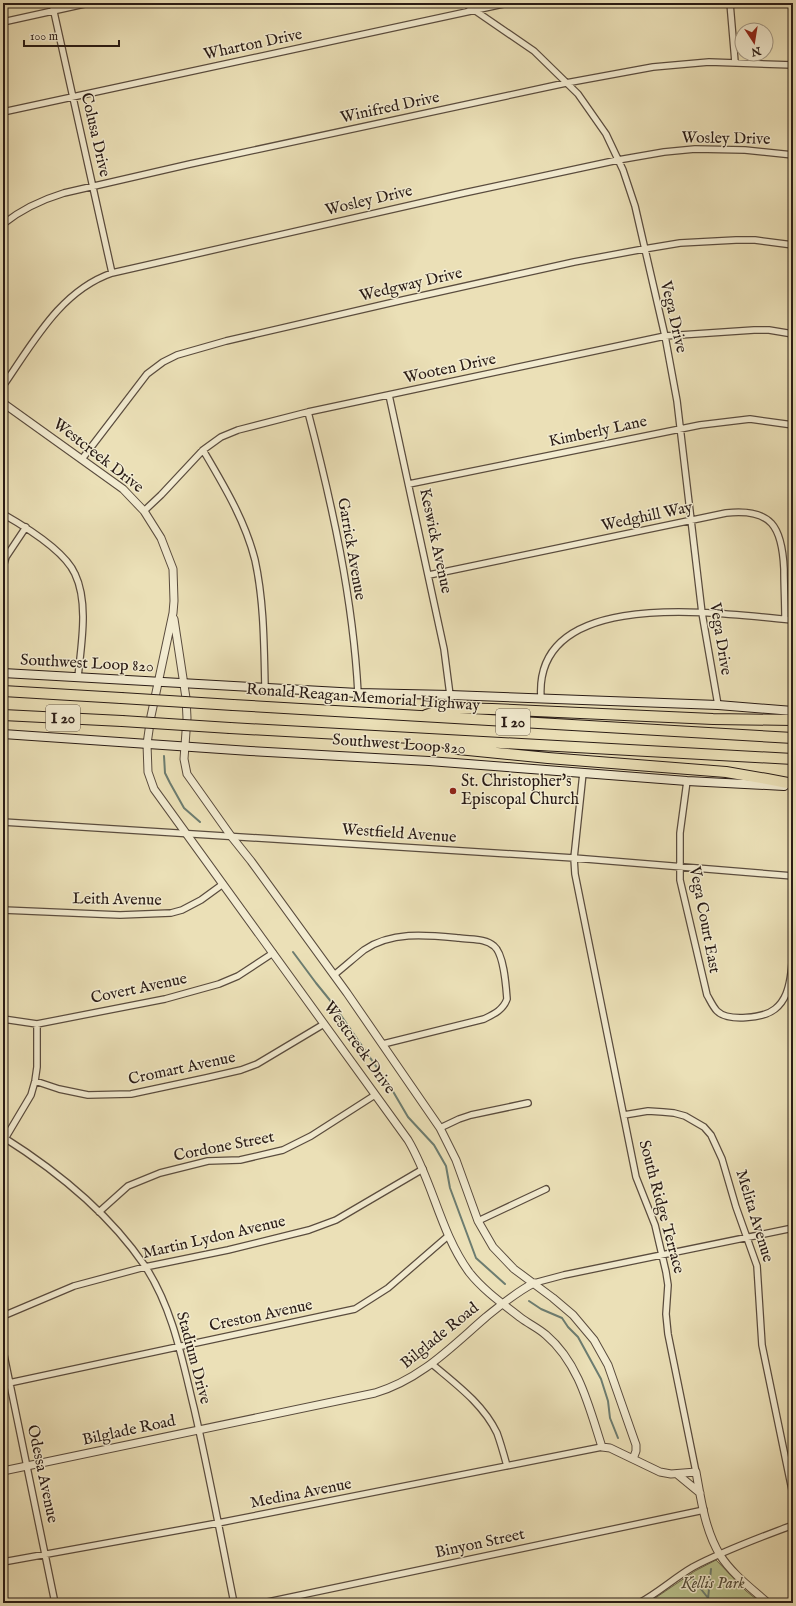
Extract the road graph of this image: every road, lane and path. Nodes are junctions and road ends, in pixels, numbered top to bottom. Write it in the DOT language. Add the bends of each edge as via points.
graph roads {
  1 [pos="52,3"];
  2 [pos="89,3"];
  3 [pos="464,3"];
  4 [pos="508,3"];
  5 [pos="730,3"];
  6 [pos="474,10"];
  7 [pos="54,11"];
  8 [pos="3,22"];
  9 [pos="734,42"];
  10 [pos="736,62"];
  11 [pos="793,65"];
  12 [pos="566,83"];
  13 [pos="73,97"];
  14 [pos="3,112"];
  15 [pos="793,155"];
  16 [pos="618,160"];
  17 [pos="93,186"];
  18 [pos="3,224"];
  19 [pos="793,245"];
  20 [pos="644,249"];
  21 [pos="112,273"];
  22 [pos="793,334"];
  23 [pos="665,336"];
  24 [pos="3,386"];
  25 [pos="389,395"];
  26 [pos="3,403"];
  27 [pos="308,412"];
  28 [pos="793,425"];
  29 [pos="681,428"];
  30 [pos="203,450"];
  31 [pos="82,459"];
  32 [pos="409,484"];
  33 [pos="144,511"];
  34 [pos="3,514"];
  35 [pos="692,521"];
  36 [pos="26,527"];
  37 [pos="3,567"];
  38 [pos="429,575"];
  39 [pos="173,613"];
  40 [pos="702,613"];
  41 [pos="785,619"];
  42 [pos="793,620"];
  43 [pos="3,673"];
  44 [pos="78,677"];
  45 [pos="158,682"];
  46 [pos="184,683"];
  47 [pos="265,687"];
  48 [pos="3,691"];
  49 [pos="358,693"];
  50 [pos="450,694"];
  51 [pos="541,698"];
  52 [pos="718,705"];
  53 [pos="793,711"];
  54 [pos="3,715"];
  55 [pos="418,717"];
  56 [pos="793,720"];
  57 [pos="3,734"];
  58 [pos="793,738"];
  59 [pos="438,739"];
  60 [pos="147,744"];
  61 [pos="184,746"];
  62 [pos="793,759"];
  63 [pos="584,773"];
  64 [pos="687,781"];
  65 [pos="793,786"];
  66 [pos="3,822"];
  67 [pos="186,833"];
  68 [pos="230,836"];
  69 [pos="574,858"];
  70 [pos="679,867"];
  71 [pos="793,876"];
  72 [pos="224,884"];
  73 [pos="3,910"];
  74 [pos="793,948"];
  75 [pos="273,953"];
  76 [pos="334,975"];
  77 [pos="3,1019"];
  78 [pos="37,1024"];
  79 [pos="324,1024"];
  80 [pos="383,1044"];
  81 [pos="35,1081"];
  82 [pos="375,1094"];
  83 [pos="528,1103"];
  84 [pos="624,1115"];
  85 [pos="440,1128"];
  86 [pos="4,1139"];
  87 [pos="423,1169"];
  88 [pos="546,1189"];
  89 [pos="99,1212"];
  90 [pos="478,1221"];
  91 [pos="793,1228"];
  92 [pos="448,1236"];
  93 [pos="746,1239"];
  94 [pos="663,1255"];
  95 [pos="145,1267"];
  96 [pos="534,1283"];
  97 [pos="503,1303"];
  98 [pos="3,1316"];
  99 [pos="180,1347"];
  100 [pos="3,1350"];
  101 [pos="432,1364"];
  102 [pos="10,1383"];
  103 [pos="199,1431"];
  104 [pos="602,1447"];
  105 [pos="633,1459"];
  106 [pos="507,1466"];
  107 [pos="27,1467"];
  108 [pos="3,1471"];
  109 [pos="696,1472"];
  110 [pos="677,1474"];
  111 [pos="700,1493"];
  112 [pos="793,1495"];
  113 [pos="704,1510"];
  114 [pos="218,1523"];
  115 [pos="793,1525"];
  116 [pos="45,1554"];
  117 [pos="720,1554"];
  118 [pos="3,1562"];
  119 [pos="55,1603"];
  120 [pos="234,1603"];
  121 [pos="262,1603"];
  122 [pos="639,1603"];
  123 [pos="768,1603"];
  1 -- 7 [label="street, Colusa Drive"];
  2 -- 7 [label="street"];
  3 -- 6 [label="street, Vega Drive"];
  4 -- 6 [label="street, Wharton Drive"];
  5 -- 9 [label="street"];
  6 -- 12 [label="street, Vega Drive" via="534,51"];
  6 -- 13 [label="street, Wharton Drive"];
  7 -- 8 [label="street"];
  7 -- 13 [label="street, Colusa Drive"];
  10 -- 11 [label="street, Winifred Drive"];
  10 -- 12 [label="street, Winifred Drive" via="681,63"];
  12 -- 16 [label="street, Vega Drive" via="578,94 598,122"];
  12 -- 17 [label="street, Winifred Drive"];
  13 -- 14 [label="street, Wharton Drive"];
  13 -- 17 [label="street, Colusa Drive"];
  15 -- 16 [label="street, Wosley Drive" via="751,150 695,149"];
  16 -- 20 [label="street, Vega Drive" via="635,206"];
  16 -- 21 [label="street, Wosley Drive"];
  17 -- 18 [label="street, Winifred Drive" via="49,198 26,208"];
  17 -- 21 [label="street, Colusa Drive"];
  19 -- 20 [label="street, Wedgway Drive" via="736,240"];
  20 -- 23 [label="street, Vega Drive"];
  20 -- 31 [label="street, Wedgway Drive" via="387,304 226,341 177,355 147,374"];
  21 -- 24 [label="street, Wosley Drive" via="85,285 65,301"];
  22 -- 23 [label="street, Wooten Drive" via="754,330"];
  23 -- 25 [label="street, Wooten Drive"];
  23 -- 29 [label="street, Vega Drive"];
  25 -- 27 [label="street, Wooten Drive"];
  25 -- 32 [label="street, Keswick Avenue"];
  26 -- 31 [label="street, Westcreek Drive"];
  27 -- 30 [label="street, Wooten Drive" via="238,430 221,437"];
  27 -- 49 [label="street, Garrick Avenue" via="336,531 356,662"];
  28 -- 29 [label="street, Kimberly Lane" via="750,419"];
  29 -- 32 [label="street, Kimberly Lane"];
  29 -- 35 [label="street, Vega Drive"];
  30 -- 33 [label="street, Wooten Drive"];
  30 -- 47 [label="street" via="239,516 254,560 260,589"];
  31 -- 33 [label="street, Westcreek Drive" via="123,489"];
  32 -- 38 [label="street, Keswick Avenue"];
  33 -- 39 [label="street, Westcreek Drive" via="161,538 173,569"];
  34 -- 36 [label="street"];
  35 -- 38 [label="street, Wedghill Way"];
  35 -- 40 [label="street, Vega Drive"];
  35 -- 41 [label="street, Wedghill Way" via="740,512 758,514 772,524 779,535 783,552"];
  36 -- 37 [label="street" via="6,557"];
  36 -- 44 [label="street" via="62,556 76,575 81,594 83,620"];
  38 -- 50 [label="street, Keswick Avenue"];
  39 -- 45 [label="street, Westcreek Drive"];
  39 -- 46 [label="street, Westcreek Drive"];
  40 -- 41 [label="street"];
  40 -- 51 [label="street" via="644,613 607,618 582,627 566,636 552,651 546,662 540,686"];
  40 -- 52 [label="street, Vega Drive"];
  41 -- 42 [label="street"];
  43 -- 44 [label="main road, Southwest Loop 820"];
  44 -- 45 [label="main road, Southwest Loop 820"];
  45 -- 46 [label="main road, Southwest Loop 820"];
  45 -- 60 [label="street, Westcreek Drive"];
  46 -- 47 [label="main road, Southwest Loop 820"];
  46 -- 61 [label="street, Westcreek Drive" via="187,718"];
  47 -- 49 [label="main road, Southwest Loop 820"];
  48 -- 55 [label="highway, Ronald Reagan Memorial Highway / I 20, bridge"];
  49 -- 50 [label="main road, Southwest Loop 820"];
  50 -- 51 [label="main road, Southwest Loop 820"];
  51 -- 52 [label="main road, Southwest Loop 820"];
  52 -- 53 [label="main road, Southwest Loop 820"];
  54 -- 59 [label="highway, I 20, bridge"];
  55 -- 56 [label="highway" via="448,708"];
  55 -- 58 [label="highway, Ronald Reagan Memorial Highway / I 20"];
  57 -- 60 [label="main road, Southwest Loop 820"];
  59 -- 62 [label="highway, I 20"];
  59 -- 65 [label="highway" via="458,749 726,772"];
  60 -- 61 [label="main road, Southwest Loop 820"];
  60 -- 67 [label="street, Westcreek Drive" via="148,772 154,789"];
  61 -- 63 [label="main road, Southwest Loop 820"];
  61 -- 68 [label="street, Westcreek Drive" via="187,774"];
  63 -- 64 [label="main road, Southwest Loop 820"];
  63 -- 69 [label="street, South Ridge Terrace"];
  64 -- 65 [label="main road, Southwest Loop 820"];
  64 -- 70 [label="street, Vega Court East" via="680,833"];
  66 -- 67 [label="street, Westfield Avenue"];
  67 -- 68 [label="street, Westfield Avenue"];
  67 -- 72 [label="street, Westcreek Drive"];
  68 -- 69 [label="street, Westfield Avenue"];
  68 -- 76 [label="street, Westcreek Drive"];
  69 -- 70 [label="street, Westfield Avenue"];
  69 -- 84 [label="street, South Ridge Terrace" via="575,874"];
  70 -- 71 [label="street, Westfield Avenue"];
  70 -- 74 [label="street, Vega Court East" via="707,995 718,1012 743,1017 758,1016 775,1009 786,994"];
  72 -- 73 [label="street, Leith Avenue" via="182,910 171,913 120,915"];
  72 -- 75 [label="street, Westcreek Drive"];
  75 -- 78 [label="street, Covert Avenue" via="238,976 196,991"];
  75 -- 79 [label="street, Westcreek Drive"];
  76 -- 80 [label="street, Westcreek Drive"];
  76 -- 80 [label="street" via="365,950 381,941 403,935 486,941 495,947 500,957 508,999 497,1013 484,1019"];
  77 -- 78 [label="street, Covert Avenue"];
  78 -- 81 [label="street"];
  79 -- 81 [label="street, Cromart Avenue" via="257,1064 241,1070 131,1094 88,1095"];
  79 -- 82 [label="street, Westcreek Drive"];
  80 -- 85 [label="street, Westcreek Drive"];
  81 -- 86 [label="street" via="31,1095"];
  82 -- 87 [label="street, Westcreek Drive" via="408,1140"];
  82 -- 89 [label="street, Cordone Street" via="311,1136 283,1150 240,1160 193,1164 160,1173 128,1186"];
  83 -- 85 [label="street" via="471,1115"];
  84 -- 93 [label="street, Melita Avenue" via="648,1112 674,1113 704,1127 711,1135 722,1159"];
  84 -- 94 [label="street, South Ridge Terrace" via="636,1177 655,1224"];
  85 -- 90 [label="street, Westcreek Drive" via="456,1160"];
  86 -- 89 [label="street, Stadium Drive" via="70,1185"];
  87 -- 92 [label="street, Westcreek Drive"];
  87 -- 95 [label="street, Martin Lydon Avenue" via="336,1220 309,1230"];
  88 -- 90 [label="street"];
  89 -- 95 [label="street, Stadium Drive" via="129,1244"];
  90 -- 96 [label="street, Westcreek Drive" via="498,1254"];
  91 -- 93 [label="street, Bilglade Road"];
  92 -- 97 [label="street, Westcreek Drive" via="470,1272 485,1289"];
  92 -- 99 [label="street, Creston Avenue" via="388,1288 355,1309"];
  93 -- 94 [label="street, Bilglade Road"];
  93 -- 112 [label="street, Melita Avenue" via="757,1266 762,1345"];
  94 -- 96 [label="street, Bilglade Road"];
  94 -- 109 [label="street, South Ridge Terrace" via="668,1285 668,1334"];
  95 -- 98 [label="street, Martin Lydon Avenue" via="74,1286"];
  95 -- 99 [label="street, Stadium Drive" via="169,1315"];
  96 -- 97 [label="street, Bilglade Road"];
  96 -- 105 [label="street, Westcreek Drive" via="573,1315 600,1349 636,1445"];
  97 -- 101 [label="street, Bilglade Road"];
  97 -- 104 [label="street, Westcreek Drive" via="547,1335 567,1358 578,1376"];
  99 -- 102 [label="street, Creston Avenue"];
  99 -- 103 [label="street, Stadium Drive"];
  100 -- 102 [label="street, Odessa Avenue"];
  101 -- 103 [label="street, Bilglade Road" via="406,1381 375,1393"];
  101 -- 106 [label="street" via="472,1398 486,1414 497,1434"];
  102 -- 107 [label="street, Odessa Avenue"];
  103 -- 107 [label="street, Bilglade Road"];
  103 -- 114 [label="street, Stadium Drive"];
  104 -- 105 [label="street"];
  104 -- 106 [label="street, Medina Avenue"];
  105 -- 110 [label="street" via="660,1472"];
  106 -- 114 [label="street, Medina Avenue"];
  107 -- 108 [label="street, Bilglade Road"];
  107 -- 116 [label="street, Odessa Avenue"];
  109 -- 110 [label="street"];
  109 -- 111 [label="street, South Ridge Terrace"];
  110 -- 111 [label="street"];
  111 -- 113 [label="street, South Ridge Terrace"];
  113 -- 117 [label="street, South Ridge Terrace" via="709,1530"];
  113 -- 121 [label="street, Binyon Street"];
  114 -- 116 [label="street, Medina Avenue"];
  114 -- 120 [label="street, Stadium Drive"];
  115 -- 117 [label="street"];
  116 -- 118 [label="street, Medina Avenue"];
  116 -- 119 [label="street, Odessa Avenue"];
  117 -- 122 [label="street" via="685,1572"];
  117 -- 123 [label="street, South Ridge Terrace" via="736,1574"];
}
